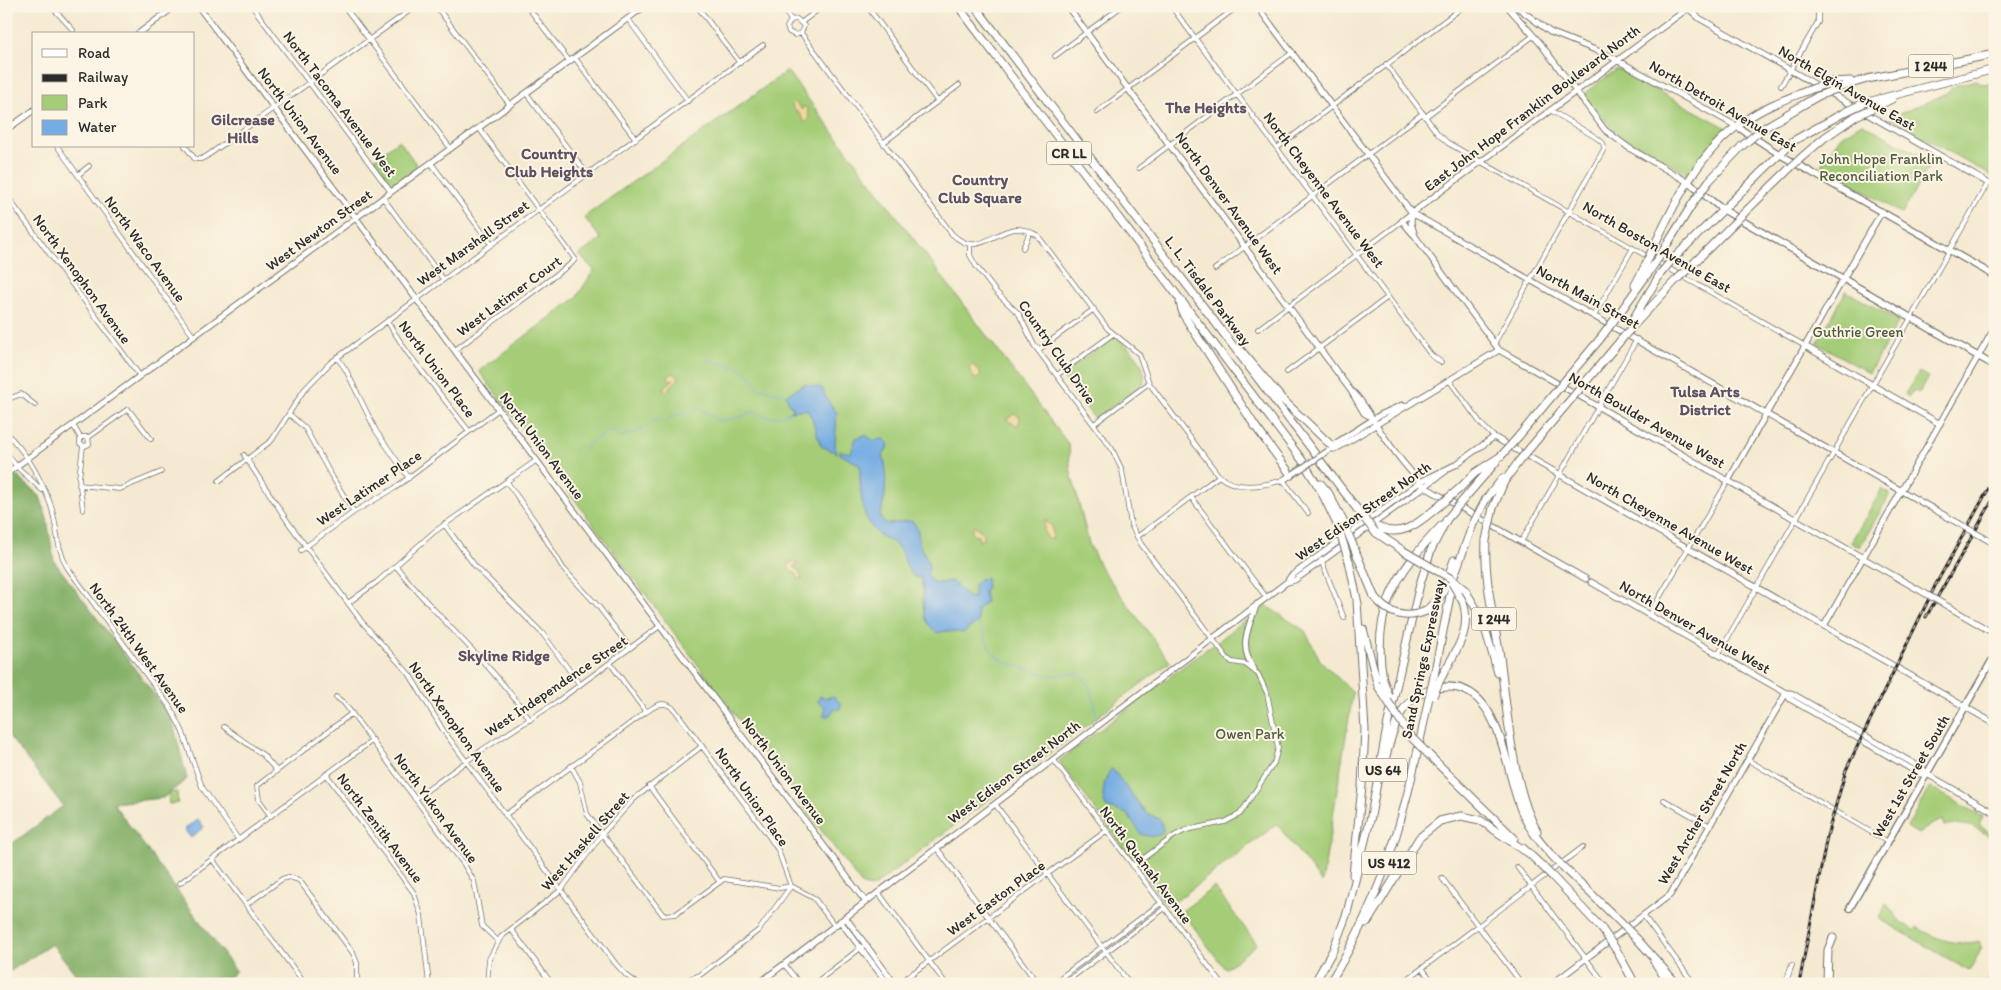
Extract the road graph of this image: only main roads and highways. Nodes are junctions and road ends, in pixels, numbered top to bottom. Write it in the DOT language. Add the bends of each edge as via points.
graph roads {
  1 [pos="958,6"];
  2 [pos="975,6"];
  3 [pos="1995,54"];
  4 [pos="1995,69"];
  5 [pos="1867,79"];
  6 [pos="1944,82"];
  7 [pos="1736,126"];
  8 [pos="1779,154"];
  9 [pos="1688,182"];
  10 [pos="1722,209"];
  11 [pos="1646,270"];
  12 [pos="1995,276"];
  13 [pos="1180,299"];
  14 [pos="1207,312"];
  15 [pos="1632,325"];
  16 [pos="1995,366"];
  17 [pos="1331,450"];
  18 [pos="1501,456"];
  19 [pos="1519,461"];
  20 [pos="1292,475"];
  21 [pos="1357,509"];
  22 [pos="1447,519"];
  23 [pos="1340,522"];
  24 [pos="1473,524"];
  25 [pos="1438,572"];
  26 [pos="1357,601"];
  27 [pos="1995,655"];
  28 [pos="1436,681"];
  29 [pos="1381,683"];
  30 [pos="1505,698"];
  31 [pos="1370,816"];
  32 [pos="1548,850"];
  33 [pos="1526,851"];
  34 [pos="1349,904"];
  35 [pos="1850,908"];
  36 [pos="1833,938"];
  37 [pos="1644,946"];
  38 [pos="1345,957"];
  39 [pos="1314,984"];
  40 [pos="1329,984"];
  41 [pos="1636,984"];
  42 [pos="1669,984"];
  43 [pos="1677,984"];
  44 [pos="1827,984"];
  1 -- 13 [label="highway, L. L. Tisdale Parkway / CR LL"];
  2 -- 14 [label="highway, L. L. Tisdale Parkway / CR LL"];
  3 -- 5 [label="highway, I 244"];
  4 -- 6 [label="highway, I 244"];
  5 -- 7 [label="highway, bridge" via="1831,82 1772,105"];
  5 -- 11 [label="highway, I 244, bridge" via="1818,96 1762,129 1742,146 1709,182 1663,251"];
  6 -- 8 [label="highway, bridge" via="1864,103 1801,135"];
  6 -- 15 [label="highway, I 244, bridge" via="1896,97 1856,116 1824,138"];
  7 -- 8 [label="main road, North Detroit Avenue East"];
  7 -- 9 [label="highway"];
  8 -- 10 [label="highway"];
  8 -- 12 [label="main road, North Detroit Avenue East"];
  9 -- 10 [label="main road"];
  9 -- 11 [label="highway, bridge" via="1654,246"];
  10 -- 15 [label="highway, bridge" via="1661,273"];
  10 -- 16 [label="main road"];
  11 -- 18 [label="highway, I 244, bridge" via="1600,339"];
  13 -- 20 [label="highway" via="1183,314 1255,426"];
  13 -- 23 [label="highway, L. L. Tisdale Parkway / CR LL" via="1329,494"];
  14 -- 17 [label="highway"];
  14 -- 21 [label="highway, L. L. Tisdale Parkway / CR LL"];
  15 -- 19 [label="highway, I 244, bridge"];
  18 -- 21 [label="highway, bridge" via="1475,473 1409,529 1391,531 1372,523"];
  18 -- 22 [label="highway, I 244, bridge"];
  19 -- 24 [label="highway, Sand Springs Expressway / US 412, bridge" via="1486,499"];
  19 -- 30 [label="highway, I 244, bridge" via="1504,482 1493,508 1486,540 1487,579"];
  21 -- 25 [label="highway, L. L. Tisdale Parkway / CR LL, bridge" via="1382,537"];
  22 -- 29 [label="highway, I 244" via="1406,565 1388,596 1380,634"];
  22 -- 31 [label="highway, Sand Springs Expressway" via="1422,577"];
  23 -- 24 [label="highway, bridge" via="1374,596 1387,610 1411,615 1426,611 1442,594 1460,545"];
  23 -- 26 [label="highway, bridge"];
  24 -- 28 [label="highway, Sand Springs Expressway / US 412" via="1454,576"];
  25 -- 28 [label="highway, bridge" via="1456,588 1467,619 1464,637"];
  25 -- 30 [label="highway, CR LL, bridge" via="1465,590 1482,618"];
  26 -- 29 [label="highway" via="1368,655"];
  26 -- 34 [label="highway" via="1365,730"];
  27 -- 35 [label="main road, West 1st Street South"];
  28 -- 38 [label="highway, Sand Springs Expressway / US 412, bridge" via="1392,855"];
  29 -- 33 [label="highway, bridge" via="1403,726"];
  30 -- 32 [label="highway, I 244" via="1522,795"];
  31 -- 32 [label="highway, US 64" via="1395,724 1410,702 1422,693 1434,688 1455,688 1475,697 1492,715 1522,813"];
  31 -- 34 [label="highway, Sand Springs Expressway / US 64"];
  32 -- 37 [label="highway, I 244, bridge"];
  33 -- 38 [label="highway" via="1475,818 1450,818 1427,830"];
  33 -- 41 [label="highway, bridge" via="1602,929"];
  34 -- 39 [label="highway, Sand Springs Expressway / US 64" via="1333,950"];
  36 -- 44 [label="highway" via="1828,950"];
  37 -- 42 [label="highway"];
  37 -- 43 [label="highway, I 244"];
  38 -- 40 [label="highway, Sand Springs Expressway"];
}
